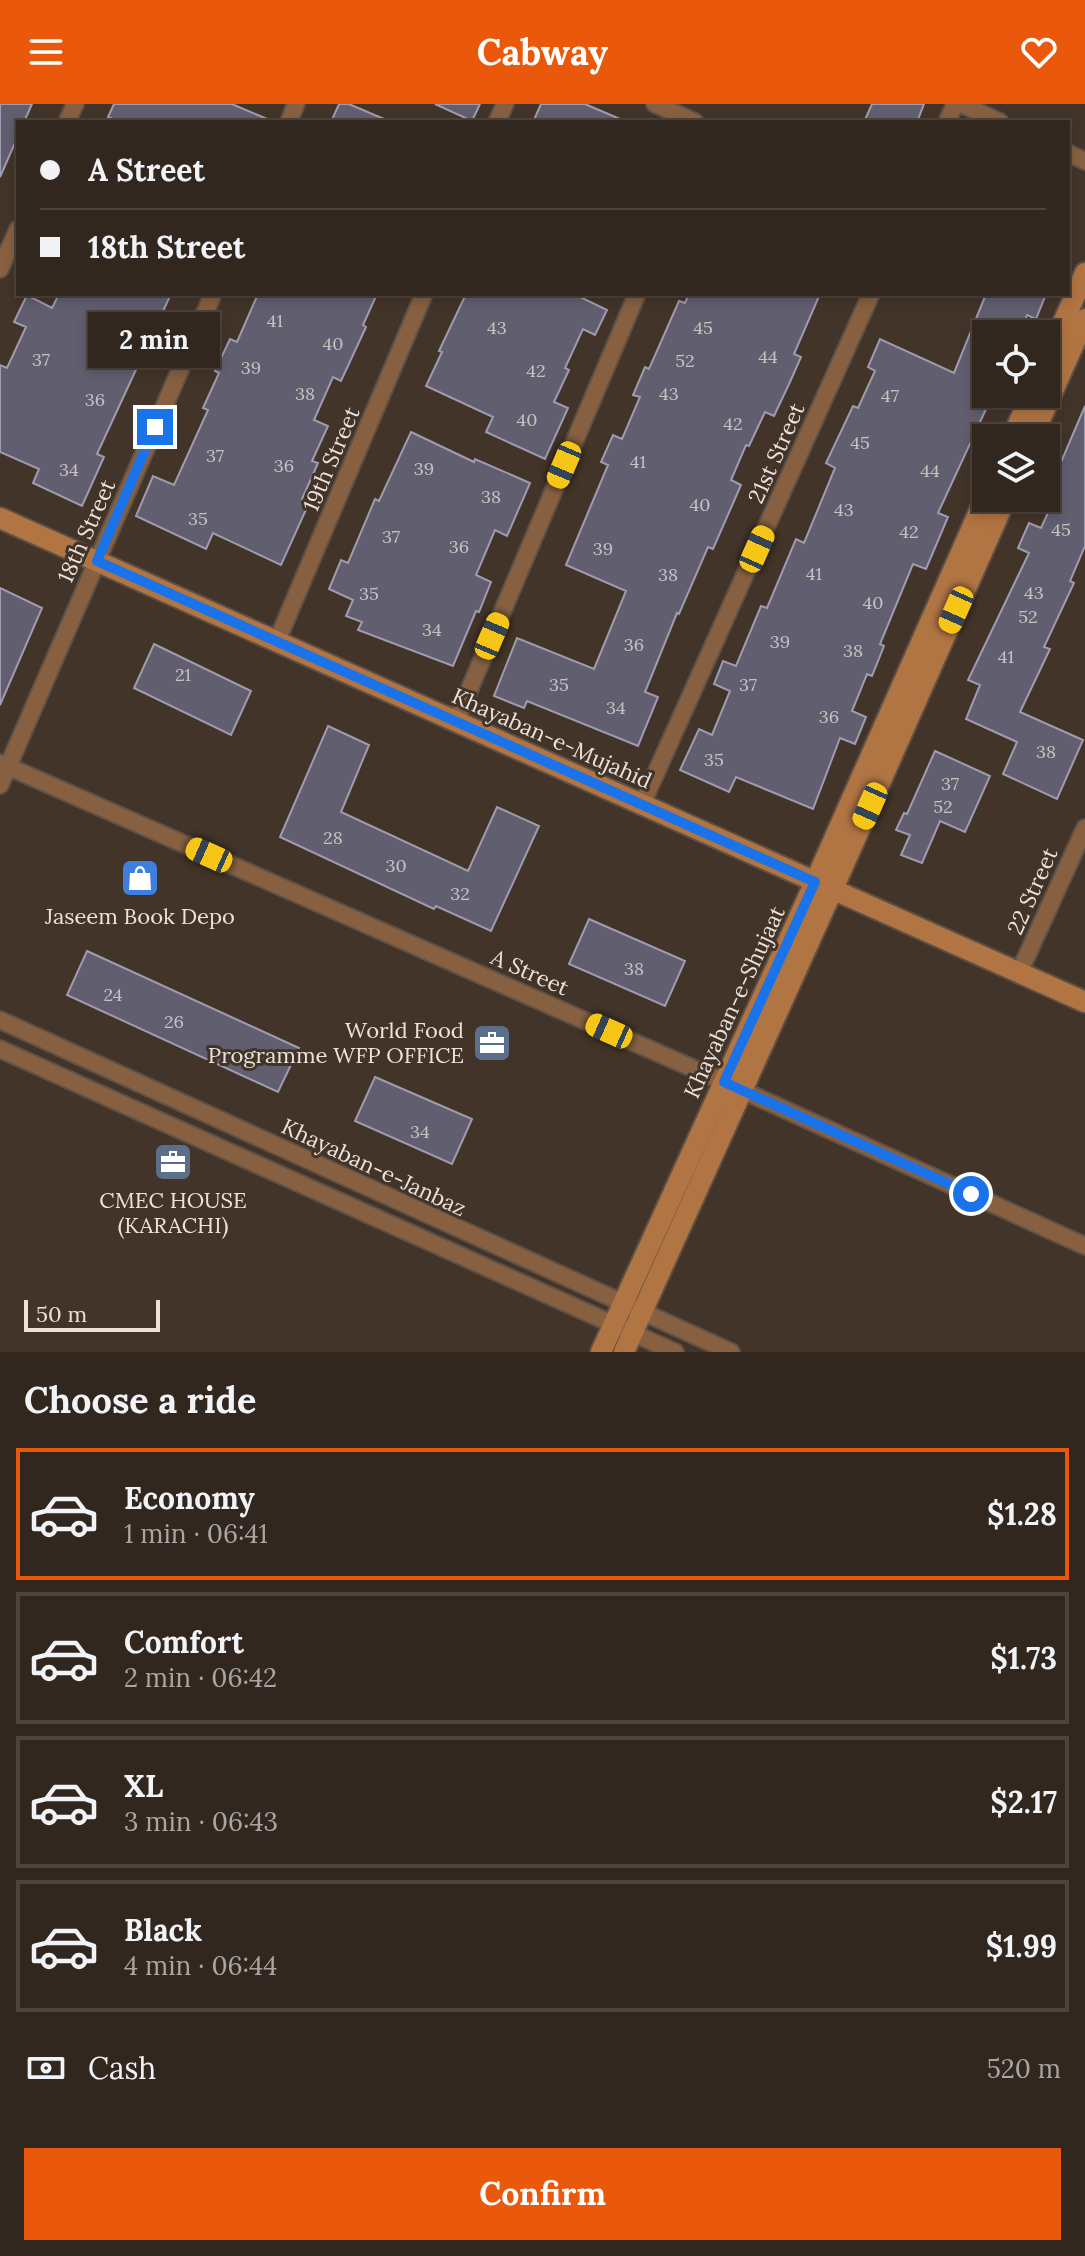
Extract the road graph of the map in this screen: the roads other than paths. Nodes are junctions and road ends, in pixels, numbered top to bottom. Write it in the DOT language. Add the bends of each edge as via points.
graph roads {
  1 [pos="655,104"];
  2 [pos="958,104"];
  3 [pos="691,120"];
  4 [pos="995,120"];
  5 [pos="16,233"];
  6 [pos="0,269"];
  7 [pos="1085,273"];
  8 [pos="212,296"];
  9 [pos="423,296"];
  10 [pos="636,296"];
  11 [pos="870,296"];
  12 [pos="1085,319"];
  13 [pos="1060,329"];
  14 [pos="1038,424"];
  15 [pos="979,512"];
  16 [pos="999,512"];
  17 [pos="0,518"];
  18 [pos="97,561"];
  19 [pos="277,641"];
  20 [pos="456,721"];
  21 [pos="4,764"];
  22 [pos="0,785"];
  23 [pos="642,804"];
  24 [pos="1085,828"];
  25 [pos="824,886"];
  26 [pos="1019,973"];
  27 [pos="1085,1002"];
  28 [pos="0,1020"];
  29 [pos="0,1049"];
  30 [pos="733,1086"];
  31 [pos="1085,1246"];
  32 [pos="632,1309"];
  33 [pos="623,1328"];
  34 [pos="601,1352"];
  35 [pos="624,1352"];
  36 [pos="675,1352"];
  37 [pos="731,1352"];
  1 -- 3 [label="street"];
  2 -- 4 [label="street"];
  5 -- 6 [label="street"];
  7 -- 13 [label="main road"];
  8 -- 18 [label="street, 18th Street"];
  9 -- 19 [label="street, 19th Street"];
  10 -- 20 [label="street"];
  11 -- 23 [label="street, 21st Street"];
  12 -- 14 [label="main road"];
  15 -- 25 [label="main road, Khayaban-e-Shujaat"];
  16 -- 25 [label="main road, Khayaban-e-Shujaat"];
  17 -- 18 [label="main road, Khayaban-e-Mujahid"];
  18 -- 19 [label="main road, Khayaban-e-Mujahid"];
  18 -- 21 [label="street, 18th Street"];
  19 -- 20 [label="main road, Khayaban-e-Mujahid"];
  20 -- 23 [label="main road, Khayaban-e-Mujahid"];
  21 -- 22 [label="street, 18th Street"];
  21 -- 30 [label="street, A Street"];
  23 -- 25 [label="main road, Khayaban-e-Mujahid"];
  24 -- 26 [label="street, 22 Street"];
  25 -- 26 [label="main road, Khayaban-e-Mujahid"];
  25 -- 30 [label="main road, Khayaban-e-Shujaat"];
  26 -- 27 [label="main road, Khayaban-e-Mujahid"];
  28 -- 32 [label="street, Khayaban-e-Janbaz"];
  29 -- 33 [label="street, Khayaban-e-Janbaz"];
  30 -- 31 [label="street, A Street"];
  30 -- 32 [label="main road, Khayaban-e-Shujaat"];
  32 -- 33 [label="main road, Khayaban-e-Shujaat"];
  32 -- 37 [label="street, Khayaban-e-Janbaz"];
  33 -- 34 [label="main road, Khayaban-e-Shujaat"];
  33 -- 35 [label="main road, Khayaban-e-Shujaat"];
  33 -- 36 [label="street, Khayaban-e-Janbaz"];
}
